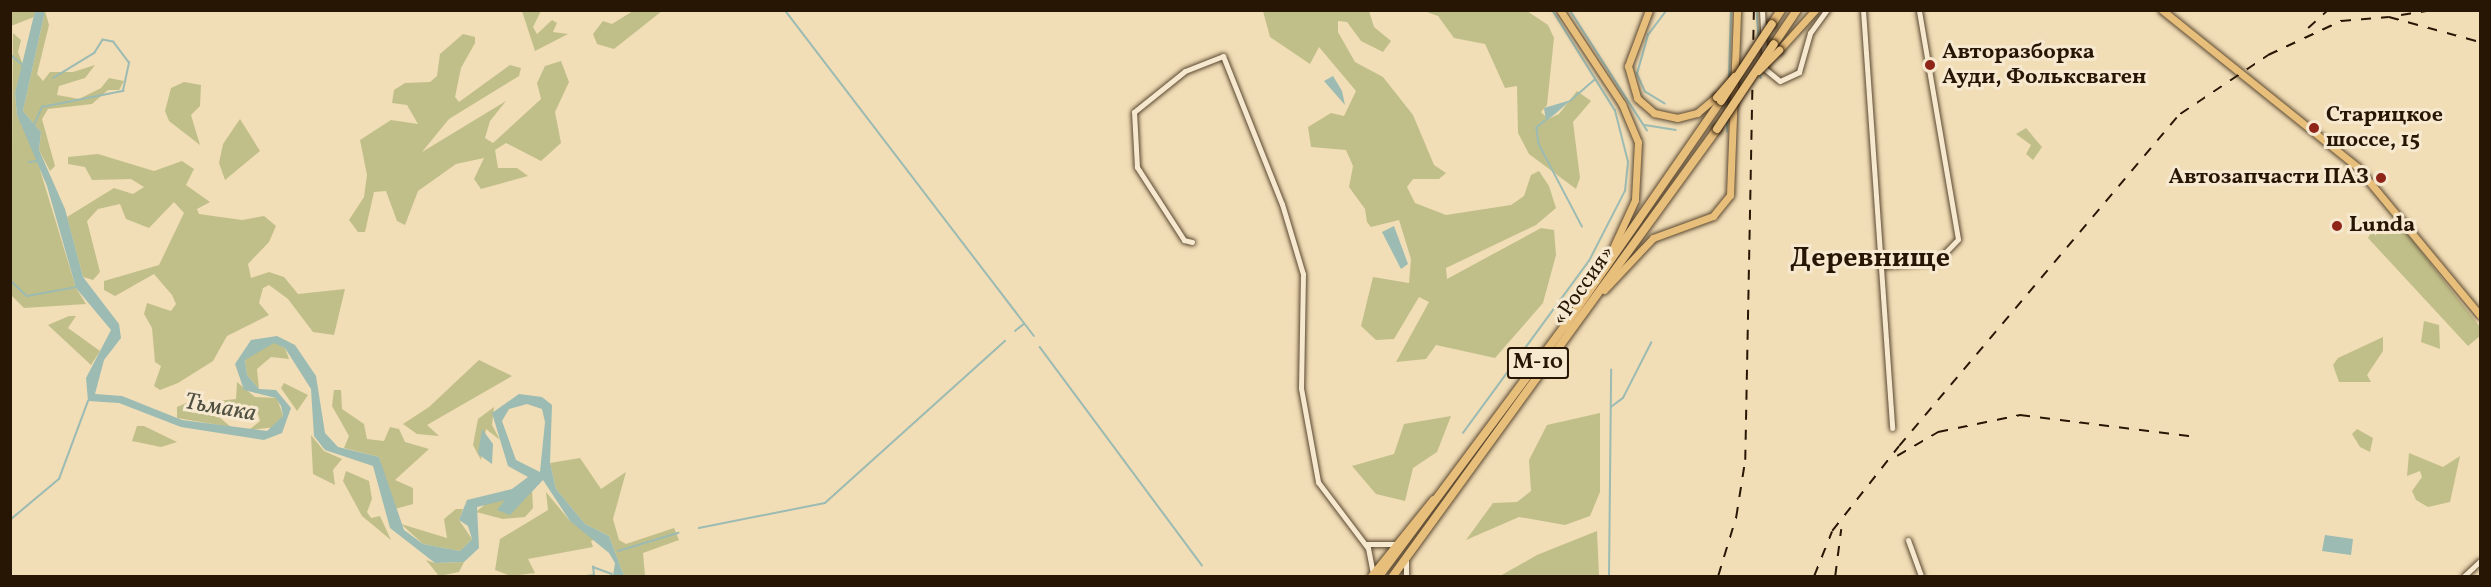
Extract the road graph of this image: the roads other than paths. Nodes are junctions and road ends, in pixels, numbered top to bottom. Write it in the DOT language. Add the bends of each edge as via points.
graph roads {
  1 [pos="1560,10"];
  2 [pos="1649,10"];
  3 [pos="1737,10"];
  4 [pos="1762,10"];
  5 [pos="1781,10"];
  6 [pos="1797,10"];
  7 [pos="1815,10"];
  8 [pos="1827,10"];
  9 [pos="1863,10"];
  10 [pos="1919,10"];
  11 [pos="2162,10"];
  12 [pos="1777,47"];
  13 [pos="1718,99"];
  14 [pos="1192,242"];
  15 [pos="1880,266"];
  16 [pos="1594,285"];
  17 [pos="1603,292"];
  18 [pos="2481,315"];
  19 [pos="1892,428"];
  20 [pos="1447,484"];
  21 [pos="1908,540"];
  22 [pos="1363,541"];
  23 [pos="1395,544"];
  24 [pos="1407,557"];
  25 [pos="2481,561"];
  26 [pos="1374,576"];
  27 [pos="1394,576"];
  28 [pos="1406,576"];
  29 [pos="1921,576"];
  30 [pos="2464,576"];
  1 -- 16 [label="main road" via="1627,111 1639,150 1633,208"];
  2 -- 13 [label="main road" via="1628,66 1637,98 1654,113 1677,118 1697,113"];
  3 -- 17 [label="main road" via="1728,200 1713,216 1653,238"];
  4 -- 8 [label="street" via="1765,69 1780,81 1799,72 1810,33"];
  5 -- 13 [label="highway, «Россия» / М-10, bridge"];
  6 -- 12 [label="highway, «Россия» / М-10"];
  7 -- 12 [label="main road"];
  9 -- 15 [label="street"];
  10 -- 15 [label="street" via="1958,239 1937,261"];
  11 -- 18 [label="main road" via="2357,167"];
  12 -- 17 [label="highway, «Россия» / М-10, bridge" via="1750,79"];
  13 -- 16 [label="highway, «Россия» / М-10"];
  14 -- 22 [label="street" via="1184,240 1137,167 1134,112 1185,71 1223,56 1282,204 1303,274 1301,388 1318,482"];
  15 -- 19 [label="street"];
  16 -- 20 [label="highway, «Россия» / М-10"];
  17 -- 24 [label="highway, «Россия» / М-10"];
  20 -- 23 [label="main road"];
  20 -- 26 [label="highway, «Россия» / М-10"];
  21 -- 29 [label="street"];
  22 -- 23 [label="street" via="1375,547"];
  22 -- 26 [label="street"];
  23 -- 26 [label="main road"];
  24 -- 27 [label="highway, «Россия» / М-10"];
  24 -- 28 [label="street"];
  25 -- 30 [label="street"];
}
